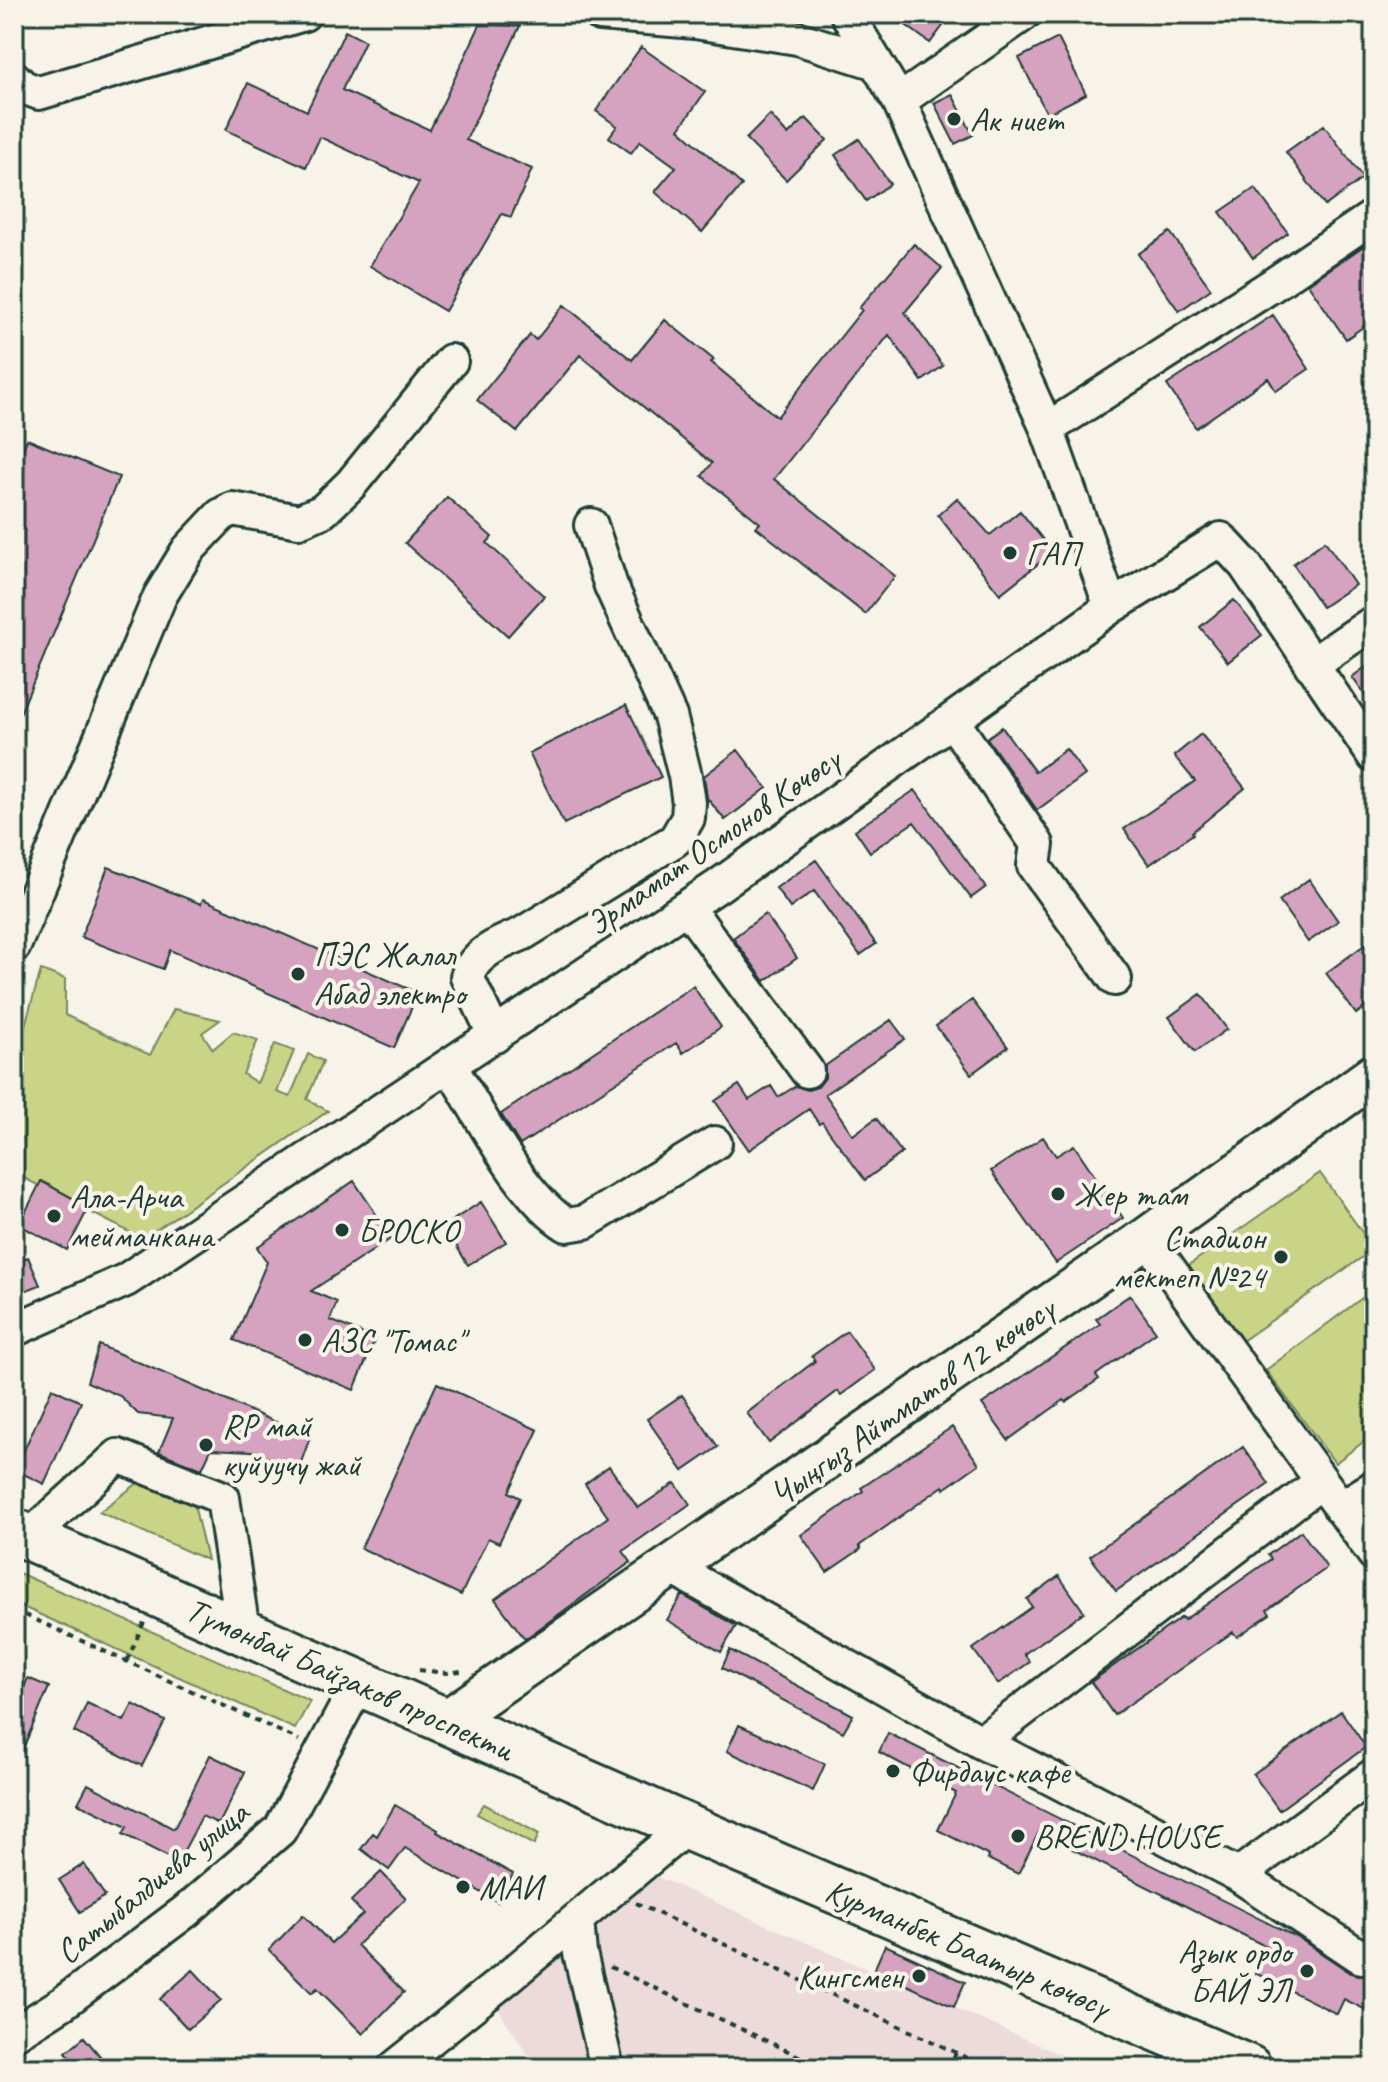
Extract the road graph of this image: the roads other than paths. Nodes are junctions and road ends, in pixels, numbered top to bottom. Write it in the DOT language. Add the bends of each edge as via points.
graph roads {
  1 [pos="304,14"];
  2 [pos="600,14"];
  3 [pos="847,14"];
  4 [pos="1024,14"];
  5 [pos="876,63"];
  6 [pos="14,78"];
  7 [pos="899,101"];
  8 [pos="1374,216"];
  9 [pos="451,361"];
  10 [pos="1047,429"];
  11 [pos="591,525"];
  12 [pos="1111,607"];
  13 [pos="1374,622"];
  14 [pos="1311,665"];
  15 [pos="952,720"];
  16 [pos="1374,756"];
  17 [pos="687,907"];
  18 [pos="14,946"];
  19 [pos="1115,979"];
  20 [pos="495,1036"];
  21 [pos="450,1066"];
  22 [pos="807,1071"];
  23 [pos="1374,1075"];
  24 [pos="715,1143"];
  25 [pos="1147,1238"];
  26 [pos="14,1330"];
  27 [pos="1374,1487"];
  28 [pos="1330,1495"];
  29 [pos="22,1534"];
  30 [pos="1374,1554"];
  31 [pos="671,1567"];
  32 [pos="243,1631"];
  33 [pos="359,1683"];
  34 [pos="446,1721"];
  35 [pos="981,1742"];
  36 [pos="1374,1775"];
  37 [pos="687,1827"];
  38 [pos="1238,1875"];
  39 [pos="577,1920"];
  40 [pos="1361,1957"];
  41 [pos="14,2034"];
  42 [pos="394,2068"];
  43 [pos="607,2068"];
  44 [pos="1249,2068"];
  1 -- 6 [label="street" via="39,93"];
  2 -- 5 [label="street" via="797,38"];
  3 -- 5 [label="street"];
  4 -- 7 [label="street"];
  5 -- 7 [label="street"];
  7 -- 10 [label="street"];
  8 -- 10 [label="street"];
  9 -- 18 [label="street" via="323,511 299,521 232,509 188,550 160,596"];
  10 -- 12 [label="street"];
  11 -- 20 [label="street" via="611,586 670,716 685,776 688,818 675,840 471,965 467,977"];
  12 -- 14 [label="street, Эрмамат Осмонов Көчөсү" via="1221,539 1245,565"];
  12 -- 15 [label="street, Эрмамат Осмонов Көчөсү"];
  13 -- 14 [label="street"];
  14 -- 16 [label="street, Эрмамат Осмонов Көчөсү"];
  15 -- 17 [label="street, Эрмамат Осмонов Көчөсү"];
  15 -- 19 [label="street" via="1037,844 1034,866"];
  17 -- 20 [label="street, Эрмамат Осмонов Көчөсү"];
  17 -- 22 [label="street"];
  20 -- 21 [label="street, Эрмамат Осмонов Көчөсү"];
  21 -- 24 [label="street" via="521,1179 553,1217 567,1225 585,1222"];
  21 -- 26 [label="street, Эрмамат Осмонов Көчөсү" via="126,1280"];
  23 -- 25 [label="main road, Чыңгыз Айтматов 12 көчөсү"];
  25 -- 28 [label="street"];
  25 -- 31 [label="main road, Чыңгыз Айтматов 12 көчөсү"];
  27 -- 28 [label="street"];
  28 -- 30 [label="street"];
  28 -- 35 [label="street"];
  29 -- 32 [label="highway, Түмөнбай Байзаков проспекти"];
  29 -- 32 [label="street" via="118,1456 223,1498"];
  31 -- 34 [label="main road, Чыңгыз Айтматов 12 көчөсү"];
  31 -- 35 [label="street"];
  32 -- 33 [label="highway, Түмөнбай Байзаков проспекти"];
  33 -- 34 [label="highway, Түмөнбай Байзаков проспекти"];
  33 -- 41 [label="street, Сатыбалдиева улица" via="280,1830 186,1911"];
  34 -- 37 [label="highway, Түмөнбай Байзаков проспекти"];
  35 -- 38 [label="street"];
  36 -- 38 [label="street"];
  37 -- 39 [label="street"];
  37 -- 44 [label="highway, Курманбек Баатыр көчөсү"];
  38 -- 40 [label="street"];
  39 -- 42 [label="street"];
  39 -- 43 [label="street"];
}
